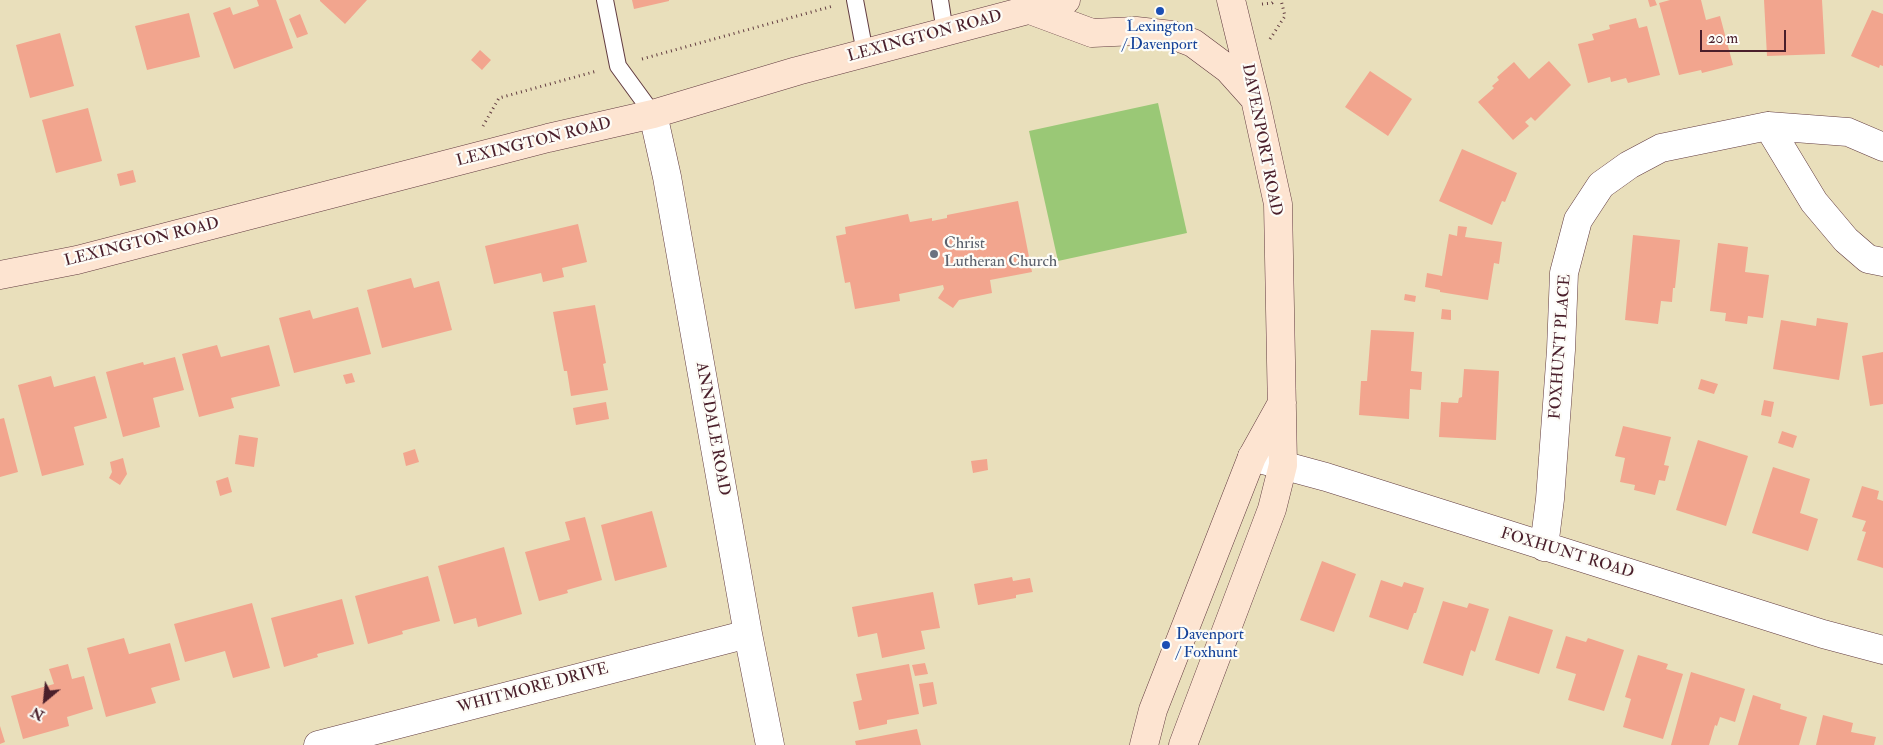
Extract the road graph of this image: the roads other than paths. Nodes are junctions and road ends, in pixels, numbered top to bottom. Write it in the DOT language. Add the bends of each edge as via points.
graph roads {
  1 [pos="605,0"];
  2 [pos="940,0"];
  3 [pos="1066,0"];
  4 [pos="1231,0"];
  5 [pos="855,1"];
  6 [pos="1030,10"];
  7 [pos="945,32"];
  8 [pos="865,53"];
  9 [pos="1256,99"];
  10 [pos="653,114"];
  11 [pos="1768,126"];
  12 [pos="1883,147"];
  13 [pos="1883,262"];
  14 [pos="0,275"];
  15 [pos="1283,402"];
  16 [pos="1252,457"];
  17 [pos="1283,466"];
  18 [pos="1544,547"];
  19 [pos="748,634"];
  20 [pos="1883,650"];
  21 [pos="318,745"];
  22 [pos="770,745"];
  23 [pos="1144,745"];
  24 [pos="1183,745"];
  1 -- 10 [label="lane" via="618,66"];
  2 -- 7 [label="lane"];
  3 -- 6 [label="main road, LEXINGTON ROAD"];
  4 -- 9 [label="main road, DAVENPORT ROAD"];
  5 -- 8 [label="lane"];
  6 -- 7 [label="main road, LEXINGTON ROAD"];
  6 -- 9 [label="main road" via="1092,33 1136,31 1194,43 1228,69"];
  7 -- 8 [label="main road, LEXINGTON ROAD"];
  8 -- 10 [label="main road, LEXINGTON ROAD"];
  9 -- 15 [label="main road, DAVENPORT ROAD" via="1278,204"];
  10 -- 14 [label="main road, LEXINGTON ROAD" via="77,260"];
  10 -- 19 [label="street, ANNDALE ROAD"];
  11 -- 12 [label="street, FOXHUNT PLACE" via="1848,132"];
  11 -- 13 [label="street" via="1814,202 1846,240 1868,259"];
  11 -- 18 [label="street, FOXHUNT PLACE" via="1661,148 1628,165 1601,185 1578,220 1564,273 1561,360"];
  15 -- 16 [label="main road"];
  15 -- 17 [label="main road, DAVENPORT ROAD"];
  16 -- 17 [label="street, FOXHUNT ROAD"];
  16 -- 23 [label="main road" via="1154,710"];
  17 -- 18 [label="street, FOXHUNT ROAD"];
  17 -- 24 [label="main road, DAVENPORT ROAD" via="1272,509"];
  18 -- 20 [label="street, FOXHUNT ROAD"];
  19 -- 21 [label="street, WHITMORE DRIVE"];
  19 -- 22 [label="street, ANNDALE ROAD"];
}
